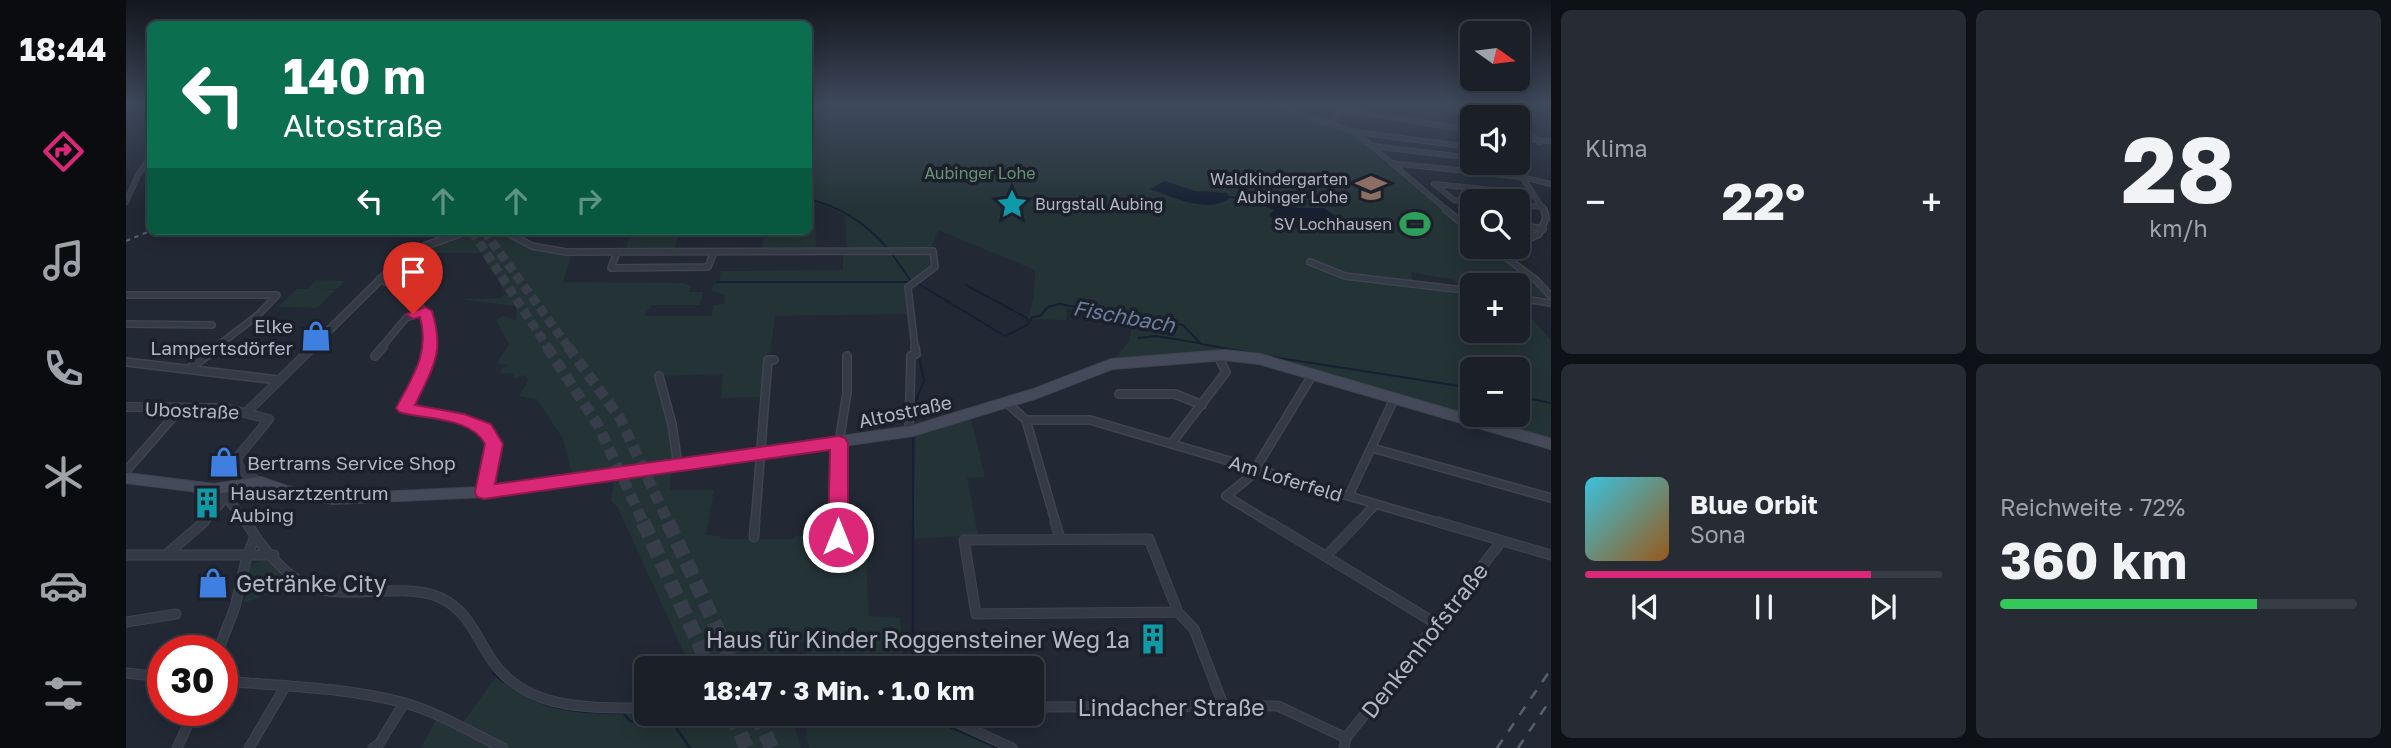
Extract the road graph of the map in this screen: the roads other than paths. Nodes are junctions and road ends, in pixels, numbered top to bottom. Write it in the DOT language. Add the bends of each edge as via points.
graph roads {
  1 [pos="1362,139"];
  2 [pos="1408,139"];
  3 [pos="1536,139"];
  4 [pos="1530,141"];
  5 [pos="1551,141"];
  6 [pos="1539,142"];
  7 [pos="1370,146"];
  8 [pos="1460,146"];
  9 [pos="1460,155"];
  10 [pos="147,162"];
  11 [pos="1389,163"];
  12 [pos="1460,171"];
  13 [pos="1501,175"];
  14 [pos="1522,177"];
  15 [pos="1551,184"];
  16 [pos="1482,189"];
  17 [pos="1460,201"];
  18 [pos="126,202"];
  19 [pos="1530,206"];
  20 [pos="1543,207"];
  21 [pos="1457,220"];
  22 [pos="1460,220"];
  23 [pos="1460,222"];
  24 [pos="1530,227"];
  25 [pos="1542,229"];
  26 [pos="456,235"];
  27 [pos="511,235"];
  28 [pos="1530,240"];
  29 [pos="617,252"];
  30 [pos="714,252"];
  31 [pos="1506,259"];
  32 [pos="1310,262"];
  33 [pos="379,279"];
  34 [pos="1460,290"];
  35 [pos="126,295"];
  36 [pos="1551,296"];
  37 [pos="1530,300"];
  38 [pos="1551,303"];
  39 [pos="425,311"];
  40 [pos="126,324"];
  41 [pos="212,325"];
  42 [pos="375,356"];
  43 [pos="847,356"];
  44 [pos="1218,356"];
  45 [pos="774,360"];
  46 [pos="126,362"];
  47 [pos="190,368"];
  48 [pos="1313,374"];
  49 [pos="659,376"];
  50 [pos="278,380"];
  51 [pos="1119,394"];
  52 [pos="1394,399"];
  53 [pos="1007,403"];
  54 [pos="1202,405"];
  55 [pos="126,407"];
  56 [pos="181,408"];
  57 [pos="247,412"];
  58 [pos="1026,421"];
  59 [pos="912,431"];
  60 [pos="839,443"];
  61 [pos="1171,443"];
  62 [pos="1551,444"];
  63 [pos="1371,448"];
  64 [pos="762,453"];
  65 [pos="678,466"];
  66 [pos="1255,468"];
  67 [pos="126,471"];
  68 [pos="246,474"];
  69 [pos="126,478"];
  70 [pos="260,482"];
  71 [pos="238,485"];
  72 [pos="214,489"];
  73 [pos="484,492"];
  74 [pos="1351,497"];
  75 [pos="228,498"];
  76 [pos="1551,498"];
  77 [pos="1373,503"];
  78 [pos="255,536"];
  79 [pos="754,537"];
  80 [pos="838,537"];
  81 [pos="1060,538"];
  82 [pos="1499,540"];
  83 [pos="168,553"];
  84 [pos="1548,554"];
  85 [pos="126,555"];
  86 [pos="274,555"];
  87 [pos="247,556"];
  88 [pos="1326,556"];
  89 [pos="1178,612"];
  90 [pos="176,614"];
  91 [pos="126,622"];
  92 [pos="1435,623"];
  93 [pos="224,635"];
  94 [pos="126,673"];
  95 [pos="147,675"];
  96 [pos="238,683"];
  97 [pos="285,687"];
  98 [pos="404,703"];
  99 [pos="1044,707"];
  100 [pos="1224,707"];
  101 [pos="634,708"];
  102 [pos="187,726"];
  103 [pos="964,726"];
  104 [pos="1345,743"];
  105 [pos="177,748"];
  106 [pos="249,748"];
  107 [pos="373,748"];
  108 [pos="503,748"];
  109 [pos="1012,748"];
  1 -- 7 [label="street"];
  2 -- 8 [label="street"];
  3 -- 6 [label="street"];
  4 -- 6 [label="street"];
  5 -- 6 [label="street"];
  7 -- 9 [label="street"];
  7 -- 11 [label="street"];
  10 -- 18 [label="street"];
  11 -- 12 [label="street"];
  11 -- 21 [label="street"];
  13 -- 14 [label="street"];
  14 -- 15 [label="street"];
  14 -- 20 [label="street"];
  16 -- 17 [label="street" via="1434,184"];
  19 -- 20 [label="street"];
  20 -- 25 [label="street"];
  21 -- 22 [label="street"];
  21 -- 23 [label="street"];
  24 -- 25 [label="street"];
  25 -- 28 [label="street"];
  26 -- 33 [label="street" via="412,253"];
  27 -- 29 [label="street" via="547,250"];
  29 -- 30 [label="street"];
  29 -- 30 [label="street" via="611,268 708,267"];
  30 -- 59 [label="street" via="933,251 935,267 912,282 908,298 916,354 911,356"];
  31 -- 36 [label="street"];
  32 -- 34 [label="street" via="1345,276"];
  33 -- 39 [label="street" via="413,296"];
  33 -- 50 [label="street"];
  35 -- 47 [label="street" via="277,295"];
  37 -- 38 [label="street"];
  39 -- 42 [label="street" via="406,318"];
  39 -- 73 [label="street" via="432,335 428,360 405,408 485,429 494,444"];
  40 -- 41 [label="street"];
  43 -- 60 [label="street"];
  44 -- 48 [label="main road, Altostraße" via="1261,359"];
  44 -- 53 [label="main road, Altostraße" via="1112,364"];
  44 -- 54 [label="street" via="1226,372"];
  45 -- 64 [label="street" via="768,360"];
  46 -- 47 [label="street"];
  47 -- 50 [label="street"];
  48 -- 52 [label="main road, Altostraße"];
  48 -- 66 [label="street"];
  49 -- 65 [label="street" via="673,424"];
  50 -- 57 [label="street"];
  51 -- 54 [label="street" via="1175,394"];
  52 -- 62 [label="main road, Altostraße"];
  52 -- 63 [label="street"];
  53 -- 58 [label="street"];
  53 -- 59 [label="main road, Altostraße"];
  54 -- 61 [label="street"];
  55 -- 56 [label="street, Ubostraße"];
  56 -- 57 [label="street, Ubostraße"];
  56 -- 67 [label="street"];
  57 -- 68 [label="street, Ubostraße" via="270,421 237,458"];
  58 -- 61 [label="street, Am Loferfeld" via="1088,419"];
  58 -- 81 [label="street"];
  59 -- 60 [label="main road, Altostraße"];
  60 -- 64 [label="main road, Altostraße"];
  60 -- 80 [label="street"];
  61 -- 66 [label="street, Am Loferfeld"];
  63 -- 74 [label="street"];
  63 -- 76 [label="street"];
  64 -- 65 [label="main road, Altostraße"];
  64 -- 79 [label="street"];
  65 -- 73 [label="main road, Altostraße"];
  66 -- 74 [label="street, Am Loferfeld"];
  66 -- 88 [label="street" via="1226,496"];
  68 -- 70 [label="street"];
  68 -- 71 [label="street"];
  69 -- 72 [label="main road, Altostraße"];
  70 -- 71 [label="main road, Altostraße"];
  70 -- 73 [label="main road, Altostraße" via="334,499"];
  71 -- 72 [label="main road, Altostraße"];
  71 -- 75 [label="street"];
  72 -- 75 [label="street"];
  74 -- 77 [label="street, Am Loferfeld"];
  75 -- 78 [label="street"];
  75 -- 83 [label="street"];
  77 -- 82 [label="street, Am Loferfeld"];
  77 -- 88 [label="street"];
  78 -- 86 [label="street"];
  78 -- 87 [label="street"];
  81 -- 89 [label="street" via="1149,539"];
  81 -- 89 [label="street" via="964,540 976,614"];
  82 -- 84 [label="street, Am Loferfeld"];
  82 -- 92 [label="street, Denkenhofstraße"];
  83 -- 85 [label="street"];
  83 -- 87 [label="street"];
  86 -- 87 [label="street"];
  86 -- 101 [label="street" via="312,587 407,590 435,595 457,606 497,668 529,694 569,706"];
  87 -- 93 [label="street"];
  88 -- 92 [label="street"];
  89 -- 100 [label="street" via="1194,629"];
  90 -- 91 [label="street"];
  92 -- 104 [label="street, Denkenhofstraße"];
  94 -- 95 [label="street"];
  96 -- 97 [label="street"];
  97 -- 98 [label="street"];
  97 -- 106 [label="street"];
  98 -- 107 [label="street"];
  98 -- 108 [label="street" via="435,713"];
  99 -- 100 [label="street, Lindacher Straße"];
  100 -- 104 [label="street, Lindacher Straße" via="1278,706"];
  102 -- 105 [label="street"];
  103 -- 109 [label="street"];
}
